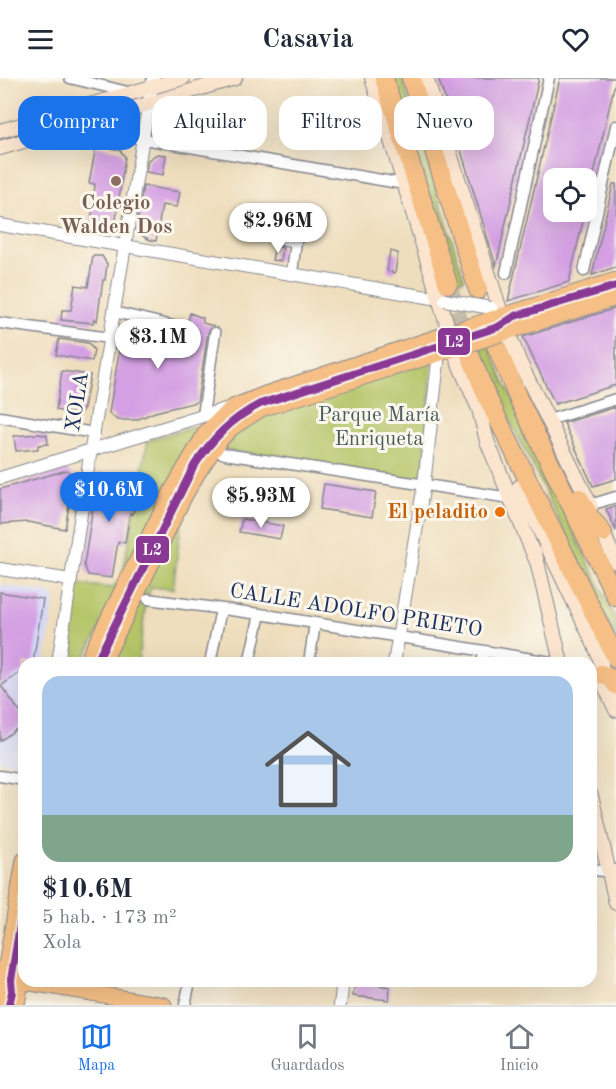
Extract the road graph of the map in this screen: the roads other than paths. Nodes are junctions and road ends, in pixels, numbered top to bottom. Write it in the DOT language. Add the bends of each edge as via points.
graph roads {
  1 [pos="70,78"];
  2 [pos="183,78"];
  3 [pos="235,78"];
  4 [pos="372,78"];
  5 [pos="384,78"];
  6 [pos="411,78"];
  7 [pos="426,78"];
  8 [pos="549,78"];
  9 [pos="152,83"];
  10 [pos="132,93"];
  11 [pos="149,104"];
  12 [pos="140,107"];
  13 [pos="616,126"];
  14 [pos="4,127"];
  15 [pos="140,138"];
  16 [pos="143,138"];
  17 [pos="18,143"];
  18 [pos="0,148"];
  19 [pos="404,184"];
  20 [pos="0,225"];
  21 [pos="317,229"];
  22 [pos="276,239"];
  23 [pos="296,242"];
  24 [pos="126,246"];
  25 [pos="584,271"];
  26 [pos="292,273"];
  27 [pos="506,273"];
  28 [pos="616,280"];
  29 [pos="478,290"];
  30 [pos="444,294"];
  31 [pos="616,298"];
  32 [pos="114,312"];
  33 [pos="496,314"];
  34 [pos="0,323"];
  35 [pos="185,329"];
  36 [pos="215,333"];
  37 [pos="448,333"];
  38 [pos="110,338"];
  39 [pos="501,340"];
  40 [pos="461,353"];
  41 [pos="439,355"];
  42 [pos="434,395"];
  43 [pos="488,397"];
  44 [pos="616,399"];
  45 [pos="233,407"];
  46 [pos="203,414"];
  47 [pos="0,417"];
  48 [pos="549,420"];
  49 [pos="94,432"];
  50 [pos="91,449"];
  51 [pos="214,450"];
  52 [pos="0,478"];
  53 [pos="424,484"];
  54 [pos="515,492"];
  55 [pos="616,497"];
  56 [pos="590,505"];
  57 [pos="603,532"];
  58 [pos="616,562"];
  59 [pos="0,569"];
  60 [pos="71,580"];
  61 [pos="616,597"];
  62 [pos="148,599"];
  63 [pos="221,609"];
  64 [pos="260,614"];
  65 [pos="315,623"];
  66 [pos="399,637"];
  67 [pos="484,651"];
  68 [pos="59,657"];
  69 [pos="89,657"];
  70 [pos="106,657"];
  71 [pos="211,657"];
  72 [pos="250,657"];
  73 [pos="310,657"];
  74 [pos="395,657"];
  75 [pos="483,657"];
  76 [pos="522,657"];
  77 [pos="558,657"];
  78 [pos="616,658"];
  79 [pos="603,677"];
  80 [pos="616,710"];
  81 [pos="0,776"];
  82 [pos="18,779"];
  83 [pos="597,816"];
  84 [pos="612,870"];
  85 [pos="18,892"];
  86 [pos="616,903"];
  87 [pos="2,978"];
  88 [pos="18,981"];
  89 [pos="20,987"];
  90 [pos="47,987"];
  91 [pos="189,987"];
  92 [pos="343,987"];
  93 [pos="0,1000"];
  94 [pos="102,1000"];
  95 [pos="17,1005"];
  96 [pos="164,1005"];
  97 [pos="185,1005"];
  98 [pos="340,1005"];
  1 -- 10 [label="street"];
  2 -- 9 [label="main road"];
  3 -- 11 [label="main road"];
  4 -- 19 [label="main road"];
  5 -- 30 [label="highway"];
  6 -- 29 [label="highway"];
  7 -- 33 [label="main road"];
  8 -- 27 [label="street"];
  9 -- 10 [label="main road"];
  9 -- 11 [label="street, XOLA"];
  10 -- 14 [label="main road"];
  11 -- 12 [label="main road"];
  11 -- 16 [label="street, XOLA"];
  13 -- 25 [label="street"];
  15 -- 16 [label="street"];
  16 -- 19 [label="street"];
  16 -- 24 [label="street, XOLA"];
  17 -- 18 [label="main road"];
  19 -- 30 [label="main road"];
  20 -- 24 [label="street"];
  21 -- 23 [label="street" via="298,226"];
  22 -- 23 [label="street"];
  23 -- 26 [label="street"];
  24 -- 26 [label="street"];
  24 -- 32 [label="street, XOLA"];
  26 -- 30 [label="street"];
  28 -- 33 [label="main road"];
  30 -- 33 [label="street, bridge"];
  30 -- 37 [label="main road"];
  31 -- 39 [label="main road"];
  32 -- 35 [label="street"];
  32 -- 38 [label="street, XOLA"];
  33 -- 37 [label="main road, bridge"];
  33 -- 39 [label="main road"];
  34 -- 38 [label="street"];
  36 -- 46 [label="street"];
  37 -- 40 [label="main road"];
  37 -- 41 [label="street"];
  37 -- 45 [label="main road"];
  38 -- 49 [label="street, XOLA"];
  39 -- 40 [label="main road, bridge"];
  39 -- 48 [label="main road"];
  39 -- 57 [label="highway" via="580,501"];
  39 -- 61 [label="highway" via="518,398"];
  40 -- 41 [label="main road"];
  40 -- 42 [label="street" via="442,374"];
  40 -- 43 [label="highway"];
  40 -- 54 [label="main road" via="487,441"];
  41 -- 42 [label="street"];
  41 -- 51 [label="main road" via="261,409 226,434"];
  42 -- 53 [label="street"];
  43 -- 54 [label="highway"];
  43 -- 78 [label="highway"];
  44 -- 48 [label="street"];
  45 -- 46 [label="street"];
  45 -- 69 [label="main road" via="206,432 171,490"];
  46 -- 50 [label="street"];
  47 -- 49 [label="street"];
  48 -- 56 [label="main road"];
  49 -- 50 [label="street, XOLA"];
  50 -- 52 [label="street"];
  50 -- 60 [label="street, XOLA"];
  51 -- 53 [label="street"];
  51 -- 70 [label="main road" via="185,495"];
  53 -- 54 [label="street"];
  53 -- 66 [label="street"];
  54 -- 77 [label="main road" via="536,560"];
  54 -- 79 [label="main road" via="596,648"];
  55 -- 56 [label="street"];
  56 -- 57 [label="main road"];
  57 -- 58 [label="main road"];
  59 -- 60 [label="street"];
  60 -- 68 [label="street, XOLA"];
  62 -- 63 [label="street, CALLE ADOLFO PRIETO"];
  63 -- 64 [label="street, CALLE ADOLFO PRIETO"];
  63 -- 71 [label="street"];
  64 -- 65 [label="street, CALLE ADOLFO PRIETO"];
  64 -- 72 [label="street"];
  65 -- 66 [label="street, CALLE ADOLFO PRIETO"];
  65 -- 73 [label="street"];
  66 -- 67 [label="street, CALLE ADOLFO PRIETO"];
  66 -- 74 [label="street"];
  67 -- 75 [label="street"];
  67 -- 76 [label="street, CALLE ADOLFO PRIETO"];
  79 -- 80 [label="main road"];
  81 -- 82 [label="street"];
  83 -- 84 [label="main road"];
  84 -- 86 [label="main road"];
  85 -- 87 [label="main road"];
  87 -- 88 [label="main road"];
  87 -- 93 [label="main road"];
  89 -- 95 [label="main road"];
  90 -- 94 [label="main road"];
  91 -- 97 [label="street"];
  92 -- 98 [label="street"];
  94 -- 96 [label="main road"];
}
